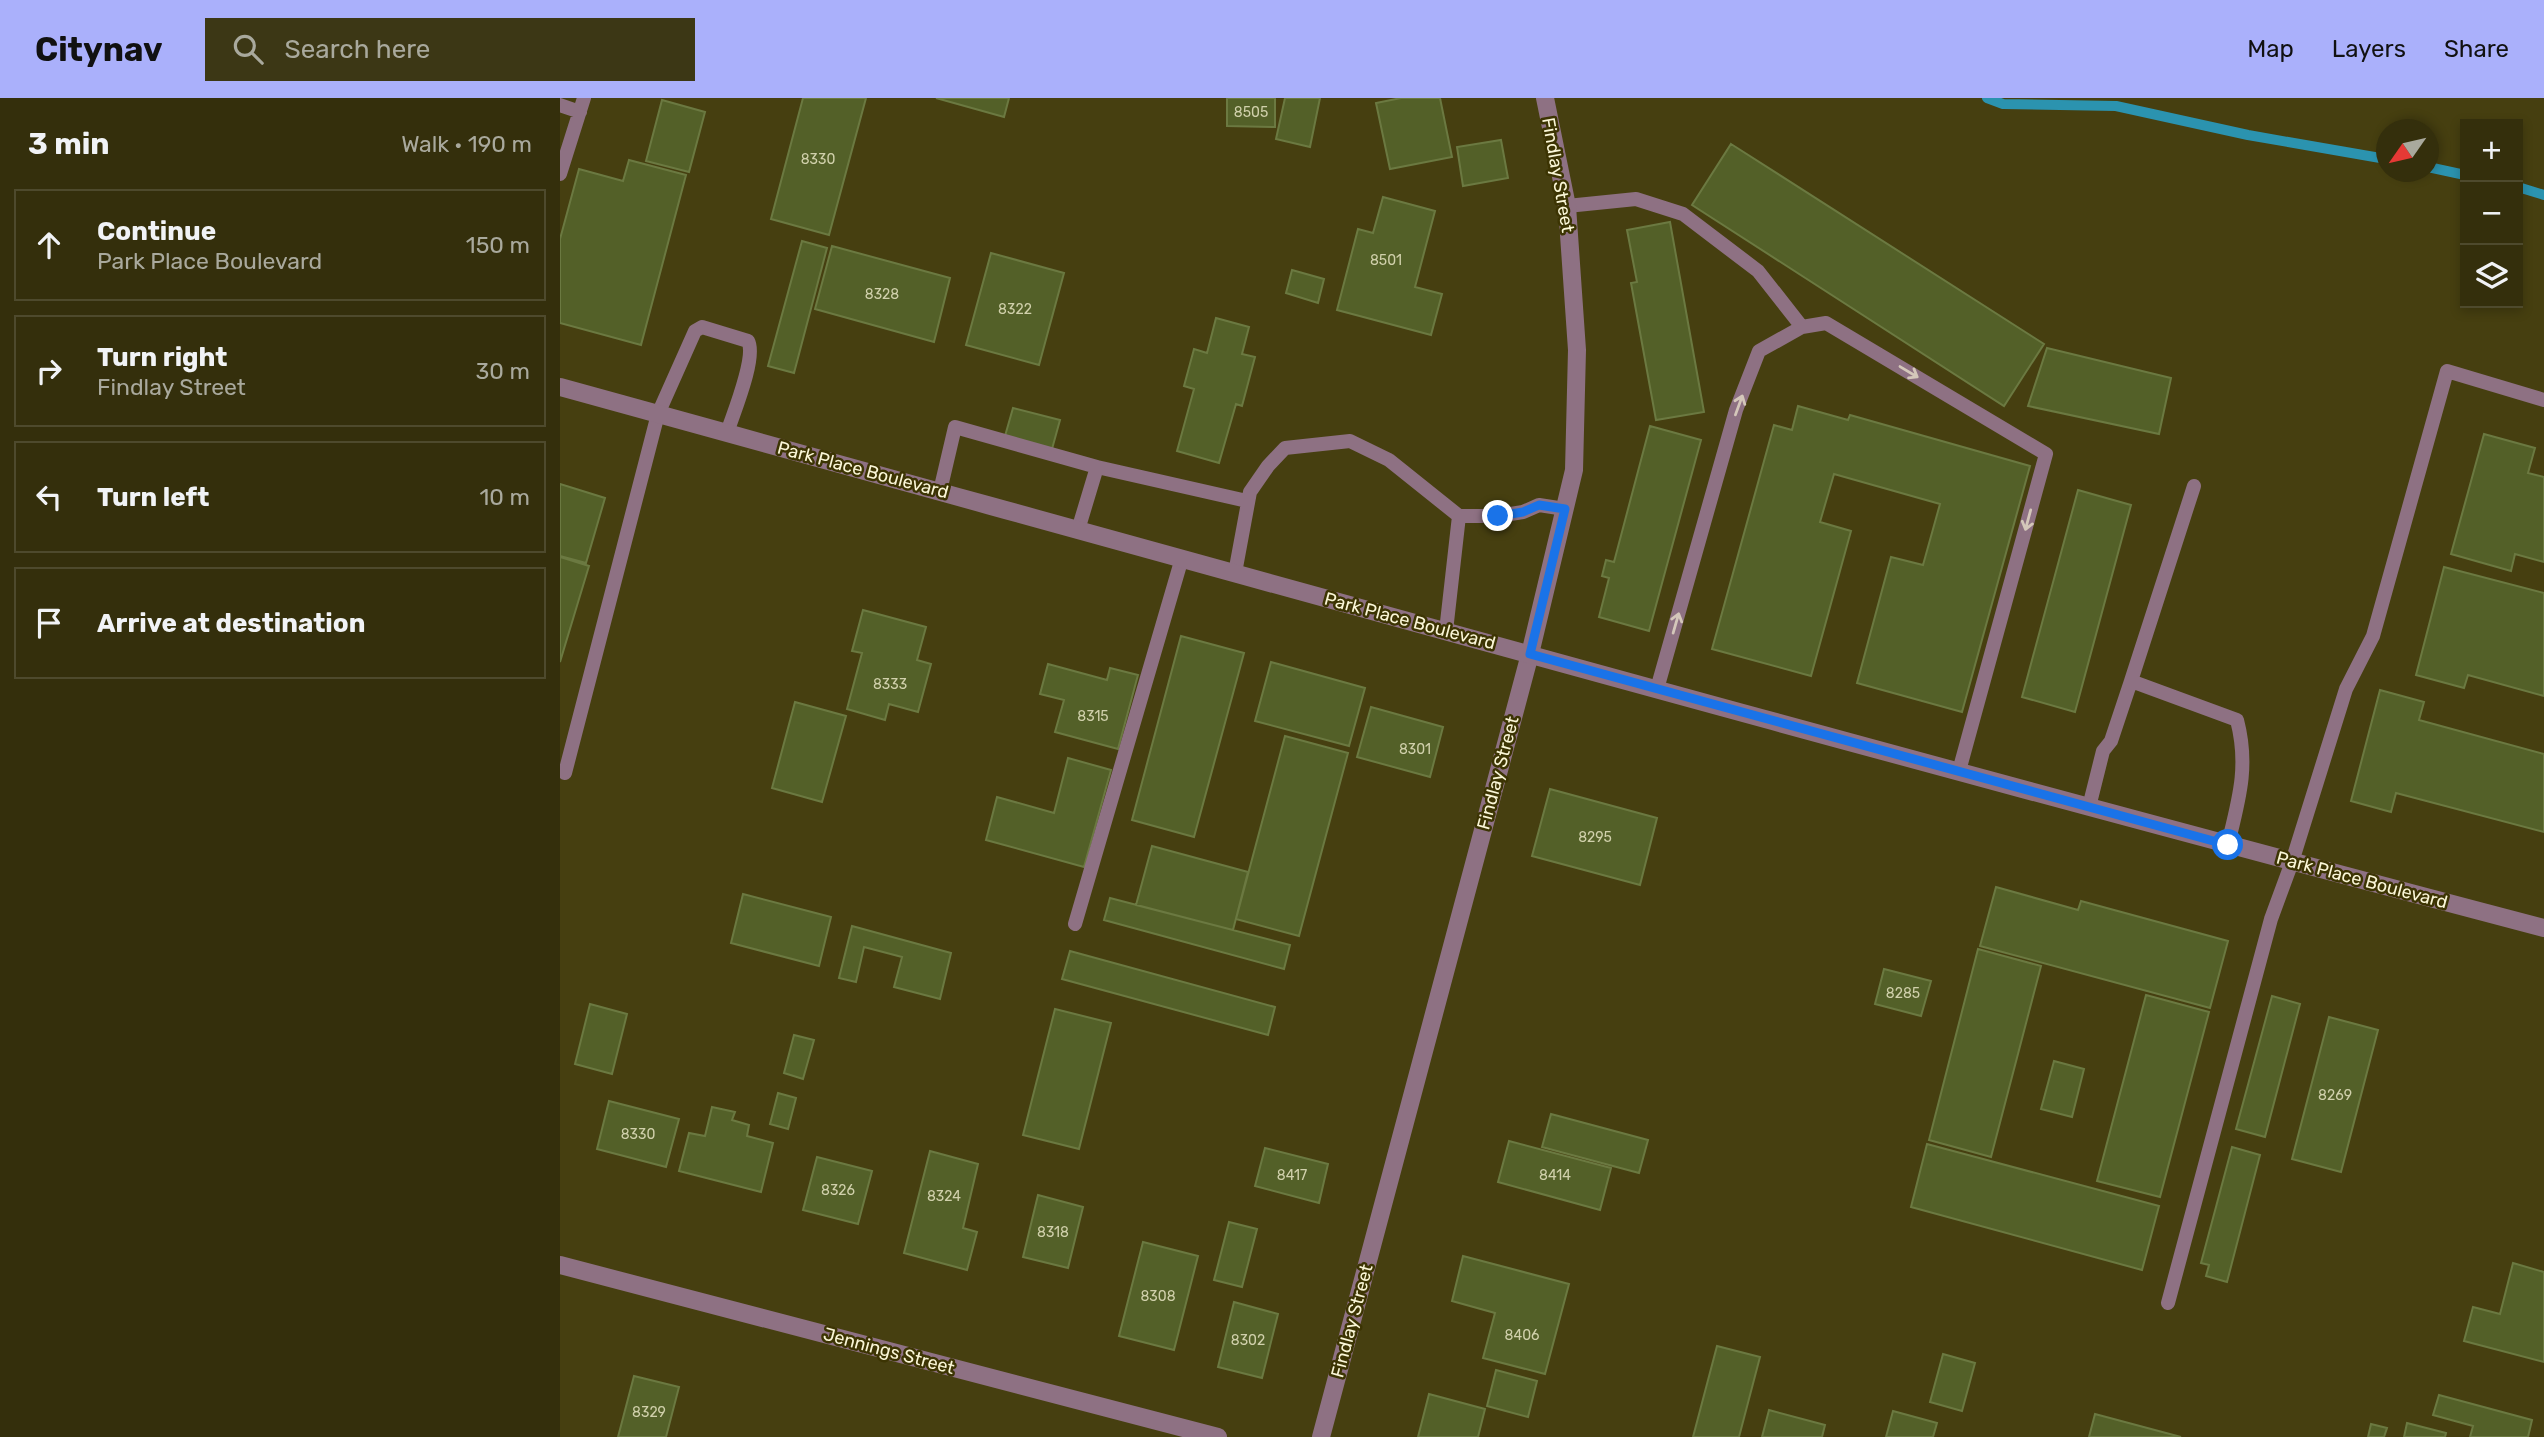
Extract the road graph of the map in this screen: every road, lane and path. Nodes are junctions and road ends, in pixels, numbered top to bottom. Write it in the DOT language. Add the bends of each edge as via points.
graph roads {
  1 [pos="1545,98"];
  2 [pos="560,105"];
  3 [pos="582,105"];
  4 [pos="560,174"];
  5 [pos="1567,206"];
  6 [pos="1802,327"];
  7 [pos="560,387"];
  8 [pos="2544,400"];
  9 [pos="659,414"];
  10 [pos="727,433"];
  11 [pos="1097,467"];
  12 [pos="2194,486"];
  13 [pos="940,491"];
  14 [pos="1247,502"];
  15 [pos="1565,509"];
  16 [pos="1459,516"];
  17 [pos="1078,530"];
  18 [pos="1182,558"];
  19 [pos="1235,573"];
  20 [pos="1446,631"];
  21 [pos="1530,654"];
  22 [pos="2131,681"];
  23 [pos="1657,689"];
  24 [pos="1959,771"];
  25 [pos="565,773"];
  26 [pos="2089,807"];
  27 [pos="2228,845"];
  28 [pos="2292,862"];
  29 [pos="1075,924"];
  30 [pos="2544,928"];
  31 [pos="560,1265"];
  32 [pos="2168,1303"];
  33 [pos="1218,1437"];
  34 [pos="1321,1437"];
  1 -- 5 [label="street, Findlay Street"];
  2 -- 3 [label="lane"];
  3 -- 4 [label="lane"];
  5 -- 6 [label="lane" via="1636,200 1683,214 1758,271"];
  5 -- 15 [label="street, Findlay Street" via="1577,350 1574,470"];
  23 -- 6 [label="lane, one-way" via="1736,410 1759,351"];
  6 -- 24 [label="lane, one-way" via="1826,323 2046,454"];
  7 -- 9 [label="street, Park Place Boulevard"];
  8 -- 28 [label="lane" via="2447,371 2373,636 2346,690"];
  9 -- 10 [label="street, Park Place Boulevard"];
  9 -- 10 [label="lane" via="695,331 702,327 748,341 750,346"];
  9 -- 25 [label="lane"];
  10 -- 13 [label="street, Park Place Boulevard"];
  11 -- 13 [label="lane" via="955,426"];
  11 -- 14 [label="lane"];
  11 -- 17 [label="lane"];
  12 -- 22 [label="lane"];
  13 -- 17 [label="street, Park Place Boulevard"];
  14 -- 16 [label="lane" via="1268,466 1285,449 1350,442 1389,460"];
  14 -- 19 [label="lane"];
  15 -- 16 [label="lane" via="1539,505 1498,516"];
  15 -- 21 [label="street, Findlay Street"];
  16 -- 20 [label="lane"];
  17 -- 18 [label="street, Park Place Boulevard"];
  18 -- 19 [label="street, Park Place Boulevard"];
  18 -- 29 [label="lane"];
  19 -- 20 [label="street, Park Place Boulevard"];
  20 -- 21 [label="street, Park Place Boulevard"];
  21 -- 23 [label="street, Park Place Boulevard"];
  21 -- 34 [label="street, Findlay Street"];
  22 -- 26 [label="lane" via="2111,741 2103,751"];
  22 -- 27 [label="lane" via="2237,720 2242,740 2242,791"];
  23 -- 24 [label="street, Park Place Boulevard"];
  24 -- 26 [label="street, Park Place Boulevard"];
  26 -- 27 [label="street, Park Place Boulevard"];
  27 -- 28 [label="street, Park Place Boulevard"];
  28 -- 30 [label="street, Park Place Boulevard"];
  28 -- 32 [label="lane" via="2271,919"];
  31 -- 33 [label="street, Jennings Street"];
}
